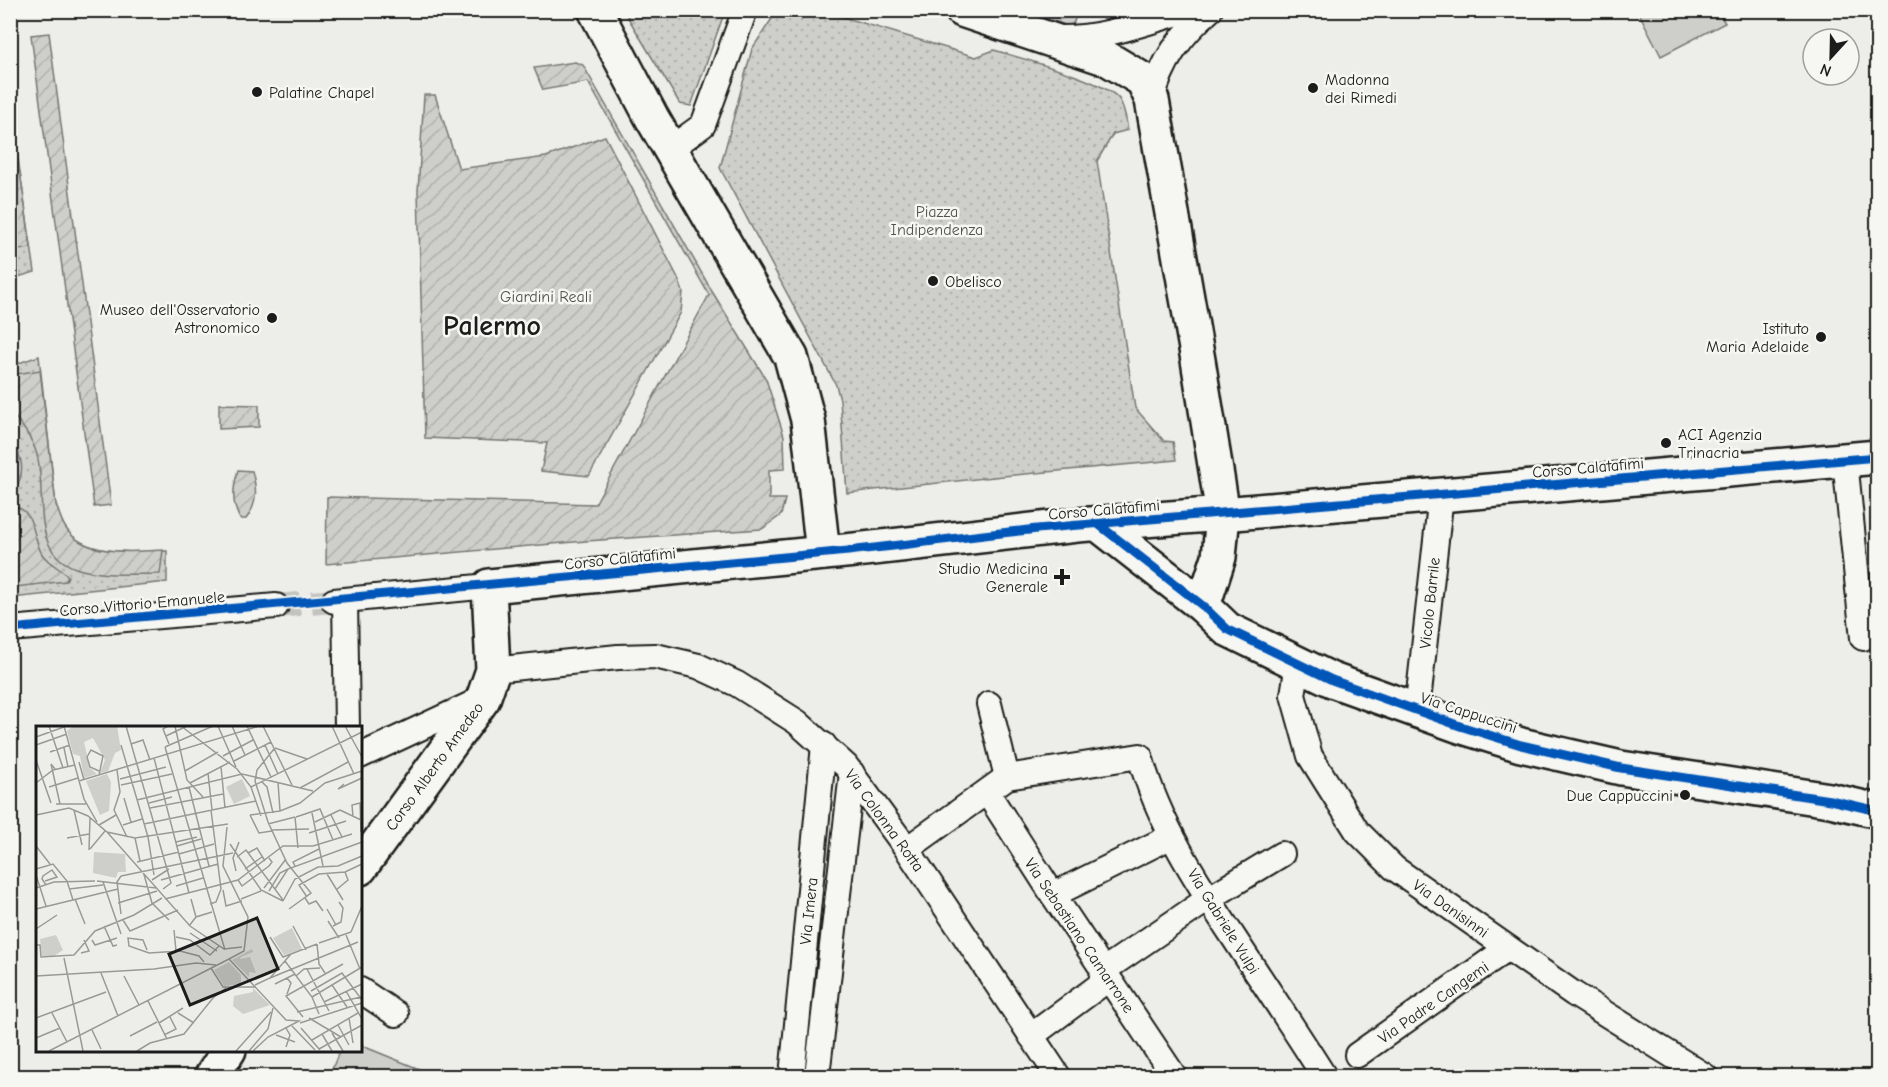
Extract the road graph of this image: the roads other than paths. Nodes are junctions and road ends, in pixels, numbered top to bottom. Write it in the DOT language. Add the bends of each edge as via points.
graph roads {
  1 [pos="595,10"];
  2 [pos="744,10"];
  3 [pos="962,10"];
  4 [pos="1188,10"];
  5 [pos="1210,10"];
  6 [pos="1043,38"];
  7 [pos="1152,100"];
  8 [pos="670,149"];
  9 [pos="1878,457"];
  10 [pos="1845,460"];
  11 [pos="1441,495"];
  12 [pos="1223,514"];
  13 [pos="1098,524"];
  14 [pos="822,553"];
  15 [pos="489,586"];
  16 [pos="276,606"];
  17 [pos="1203,606"];
  18 [pos="10,629"];
  19 [pos="1863,638"];
  20 [pos="1298,664"];
  21 [pos="488,684"];
  22 [pos="989,704"];
  23 [pos="1417,711"];
  24 [pos="346,726"];
  25 [pos="824,746"];
  26 [pos="362,755"];
  27 [pos="852,773"];
  28 [pos="1007,777"];
  29 [pos="987,792"];
  30 [pos="1878,811"];
  31 [pos="1172,836"];
  32 [pos="907,849"];
  33 [pos="1282,854"];
  34 [pos="362,865"];
  35 [pos="1053,895"];
  36 [pos="1209,899"];
  37 [pos="1508,948"];
  38 [pos="1104,970"];
  39 [pos="362,991"];
  40 [pos="396,1014"];
  41 [pos="1031,1036"];
  42 [pos="228,1051"];
  43 [pos="1357,1055"];
  44 [pos="1323,1076"];
  45 [pos="212,1077"];
  46 [pos="792,1077"];
  47 [pos="818,1077"];
  48 [pos="1058,1077"];
  49 [pos="1174,1077"];
  50 [pos="1705,1077"];
  1 -- 8 [label="main road"];
  2 -- 8 [label="street" via="704,125"];
  3 -- 6 [label="main road"];
  4 -- 6 [label="street" via="1097,35"];
  5 -- 7 [label="street" via="1171,51"];
  6 -- 7 [label="main road" via="1108,59 1143,80"];
  7 -- 12 [label="main road"];
  8 -- 14 [label="main road" via="791,357 808,420"];
  9 -- 10 [label="main road, Corso Calatafimi"];
  10 -- 11 [label="main road, Corso Calatafimi"];
  10 -- 19 [label="street"];
  11 -- 12 [label="main road, Corso Calatafimi"];
  11 -- 23 [label="street, Vicolo Barrile"];
  12 -- 13 [label="main road, Corso Calatafimi"];
  12 -- 17 [label="main road" via="1219,557"];
  13 -- 14 [label="main road, Corso Calatafimi"];
  13 -- 17 [label="main road, Via Cappuccini"];
  14 -- 15 [label="main road, Corso Calatafimi"];
  15 -- 21 [label="main road"];
  15 -- 24 [label="street, Corso Calatafimi" via="339,600"];
  16 -- 18 [label="street, Corso Vittorio Emanuele"];
  17 -- 20 [label="main road, Via Cappuccini" via="1227,629"];
  20 -- 23 [label="main road, Via Cappuccini"];
  20 -- 37 [label="street, Via Danisinni" via="1293,695 1310,756 1358,831 1394,868"];
  21 -- 25 [label="street, Via Colonna Rotta" via="618,657 655,656 698,666 737,684 797,722"];
  21 -- 26 [label="street, Via Colonna Rotta"];
  21 -- 34 [label="main road, Corso Alberto Amedeo"];
  22 -- 28 [label="street"];
  23 -- 30 [label="main road, Via Cappuccini" via="1521,745 1621,768"];
  25 -- 27 [label="street, Via Colonna Rotta"];
  25 -- 46 [label="street, Via Imera"];
  27 -- 32 [label="street, Via Colonna Rotta"];
  27 -- 47 [label="street"];
  28 -- 29 [label="street"];
  28 -- 31 [label="street, Via Gabriele Vulpi" via="1140,756"];
  29 -- 32 [label="street"];
  29 -- 35 [label="street, Via Sebastiano Camarrone"];
  31 -- 35 [label="street"];
  31 -- 36 [label="street, Via Gabriele Vulpi"];
  32 -- 41 [label="street, Via Colonna Rotta"];
  33 -- 36 [label="street"];
  35 -- 38 [label="street, Via Sebastiano Camarrone"];
  36 -- 38 [label="street"];
  36 -- 44 [label="street, Via Gabriele Vulpi"];
  37 -- 43 [label="street, Via Padre Cangemi"];
  37 -- 50 [label="street, Via Danisinni"];
  38 -- 41 [label="street" via="1100,985"];
  38 -- 49 [label="street, Via Sebastiano Camarrone"];
  39 -- 40 [label="street"];
  41 -- 48 [label="street, Via Colonna Rotta"];
  42 -- 45 [label="main road"];
}
